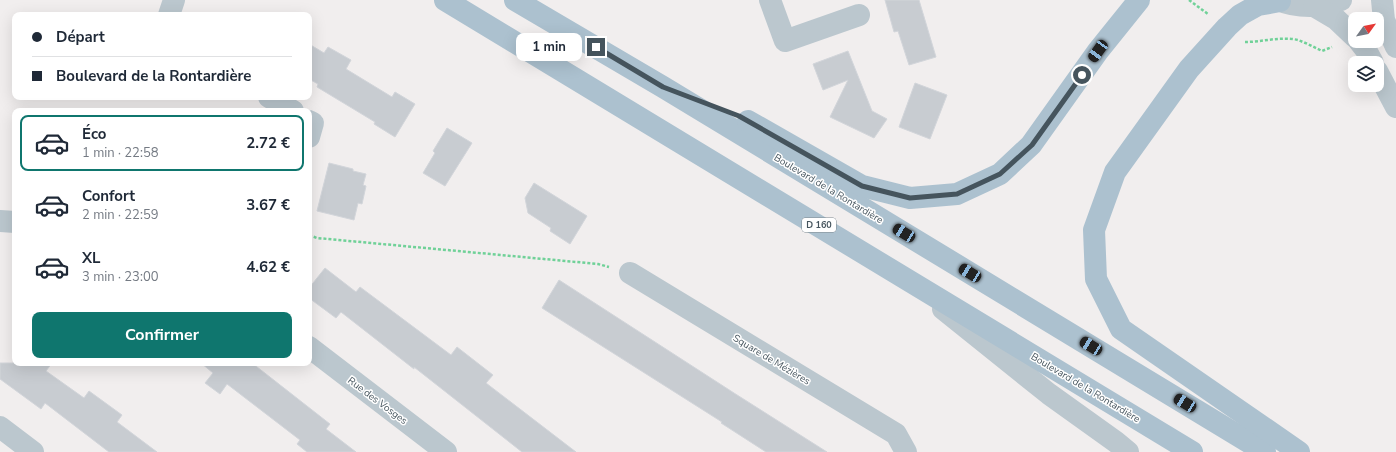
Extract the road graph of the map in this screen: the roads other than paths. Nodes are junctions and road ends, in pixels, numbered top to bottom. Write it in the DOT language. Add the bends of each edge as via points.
graph roads {
  1 [pos="174,0"];
  2 [pos="445,0"];
  3 [pos="515,0"];
  4 [pos="770,0"];
  5 [pos="1139,0"];
  6 [pos="1279,0"];
  7 [pos="1341,0"];
  8 [pos="1382,0"];
  9 [pos="1314,6"];
  10 [pos="170,12"];
  11 [pos="859,15"];
  12 [pos="1348,30"];
  13 [pos="1396,48"];
  14 [pos="1384,84"];
  15 [pos="663,87"];
  16 [pos="274,100"];
  17 [pos="1396,107"];
  18 [pos="288,108"];
  19 [pos="0,221"];
  20 [pos="12,222"];
  21 [pos="630,272"];
  22 [pos="907,278"];
  23 [pos="312,350"];
  24 [pos="0,427"];
  25 [pos="33,452"];
  26 [pos="446,452"];
  27 [pos="906,452"];
  28 [pos="1128,452"];
  29 [pos="1192,452"];
  30 [pos="1265,452"];
  31 [pos="1299,452"];
  1 -- 10 [label="street"];
  2 -- 22 [label="main road, Boulevard de la Rontardière / D 160"];
  3 -- 15 [label="main road, Boulevard de la Rontardière"];
  4 -- 11 [label="street" via="785,41"];
  5 -- 15 [label="main road" via="1098,51 1032,145 1000,174 957,194 910,198 862,186 739,116"];
  6 -- 9 [label="street"];
  6 -- 31 [label="main road" via="1258,4 1227,27 1189,69 1115,172 1094,230 1096,279 1121,329"];
  7 -- 9 [label="street"];
  8 -- 13 [label="street" via="1384,20"];
  9 -- 12 [label="street" via="1336,19"];
  14 -- 17 [label="street"];
  15 -- 30 [label="main road, Boulevard de la Rontardière"];
  16 -- 18 [label="street"];
  19 -- 20 [label="street"];
  21 -- 27 [label="street, Square de Mézières" via="896,434"];
  22 -- 28 [label="street" via="1049,394"];
  22 -- 29 [label="main road, Boulevard de la Rontardière / D 160"];
  23 -- 26 [label="street, Rue des Vosges"];
  24 -- 25 [label="street"];
}
